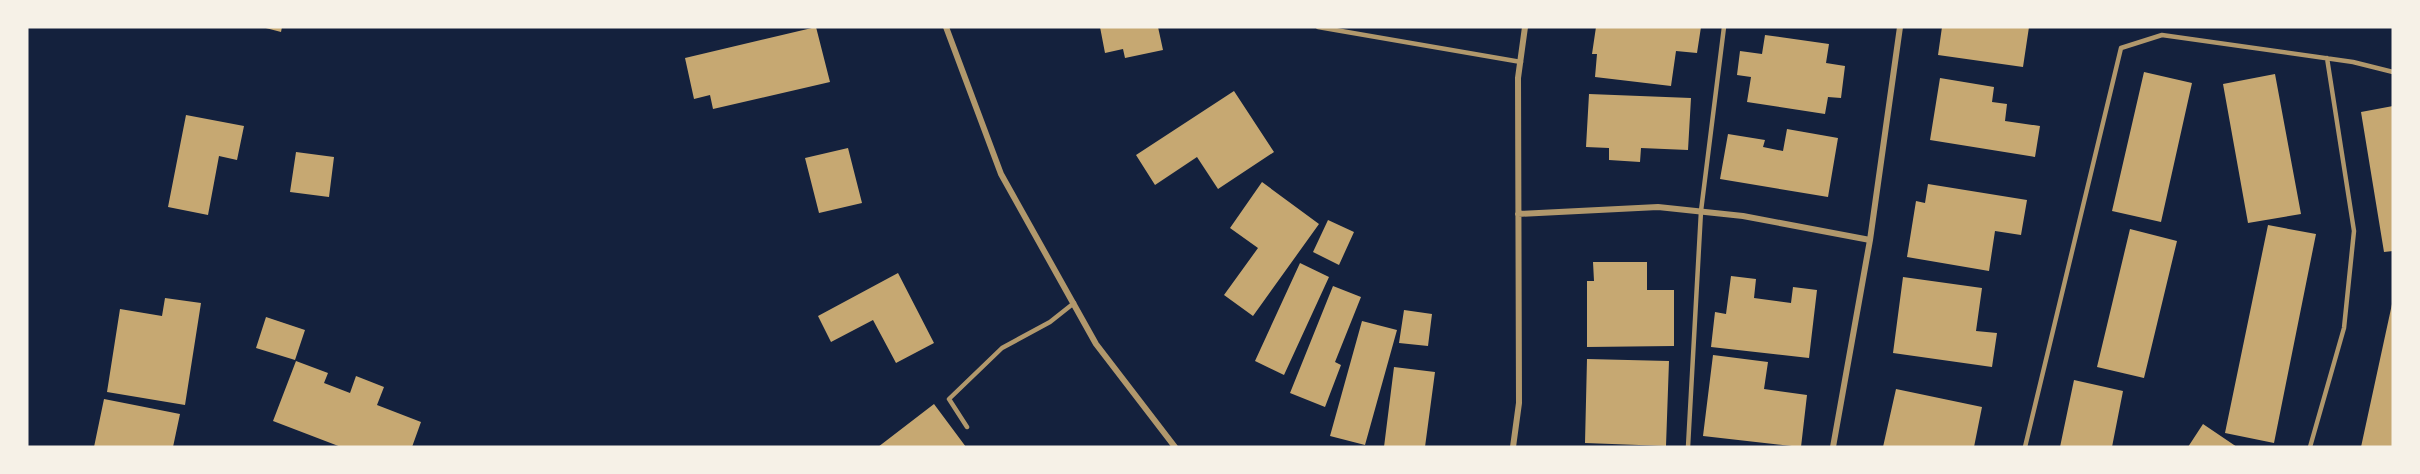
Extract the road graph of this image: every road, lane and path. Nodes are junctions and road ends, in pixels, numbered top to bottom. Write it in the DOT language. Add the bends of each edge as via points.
graph roads {
  1 [pos="945,27"];
  2 [pos="1318,27"];
  3 [pos="1525,27"];
  4 [pos="1724,27"];
  5 [pos="1900,27"];
  6 [pos="2327,58"];
  7 [pos="1521,62"];
  8 [pos="2393,72"];
  9 [pos="1701,211"];
  10 [pos="1518,214"];
  11 [pos="1869,240"];
  12 [pos="1074,303"];
  13 [pos="967,427"];
  14 [pos="1175,447"];
  15 [pos="1513,447"];
  16 [pos="1688,447"];
  17 [pos="1833,447"];
  18 [pos="2025,447"];
  19 [pos="2310,447"];
  1 -- 12 [label="street" via="1001,174"];
  2 -- 7 [label="lane"];
  3 -- 7 [label="street"];
  4 -- 9 [label="lane"];
  5 -- 11 [label="street"];
  6 -- 8 [label="lane"];
  6 -- 18 [label="lane" via="2162,35 2121,48"];
  6 -- 19 [label="lane" via="2354,231 2344,328"];
  7 -- 10 [label="street"];
  9 -- 10 [label="street" via="1658,207"];
  9 -- 11 [label="street"];
  9 -- 16 [label="lane"];
  10 -- 15 [label="street" via="1520,403"];
  11 -- 17 [label="street"];
  12 -- 13 [label="lane" via="1050,322 1002,348 950,399"];
  12 -- 14 [label="street" via="1096,344"];
}
